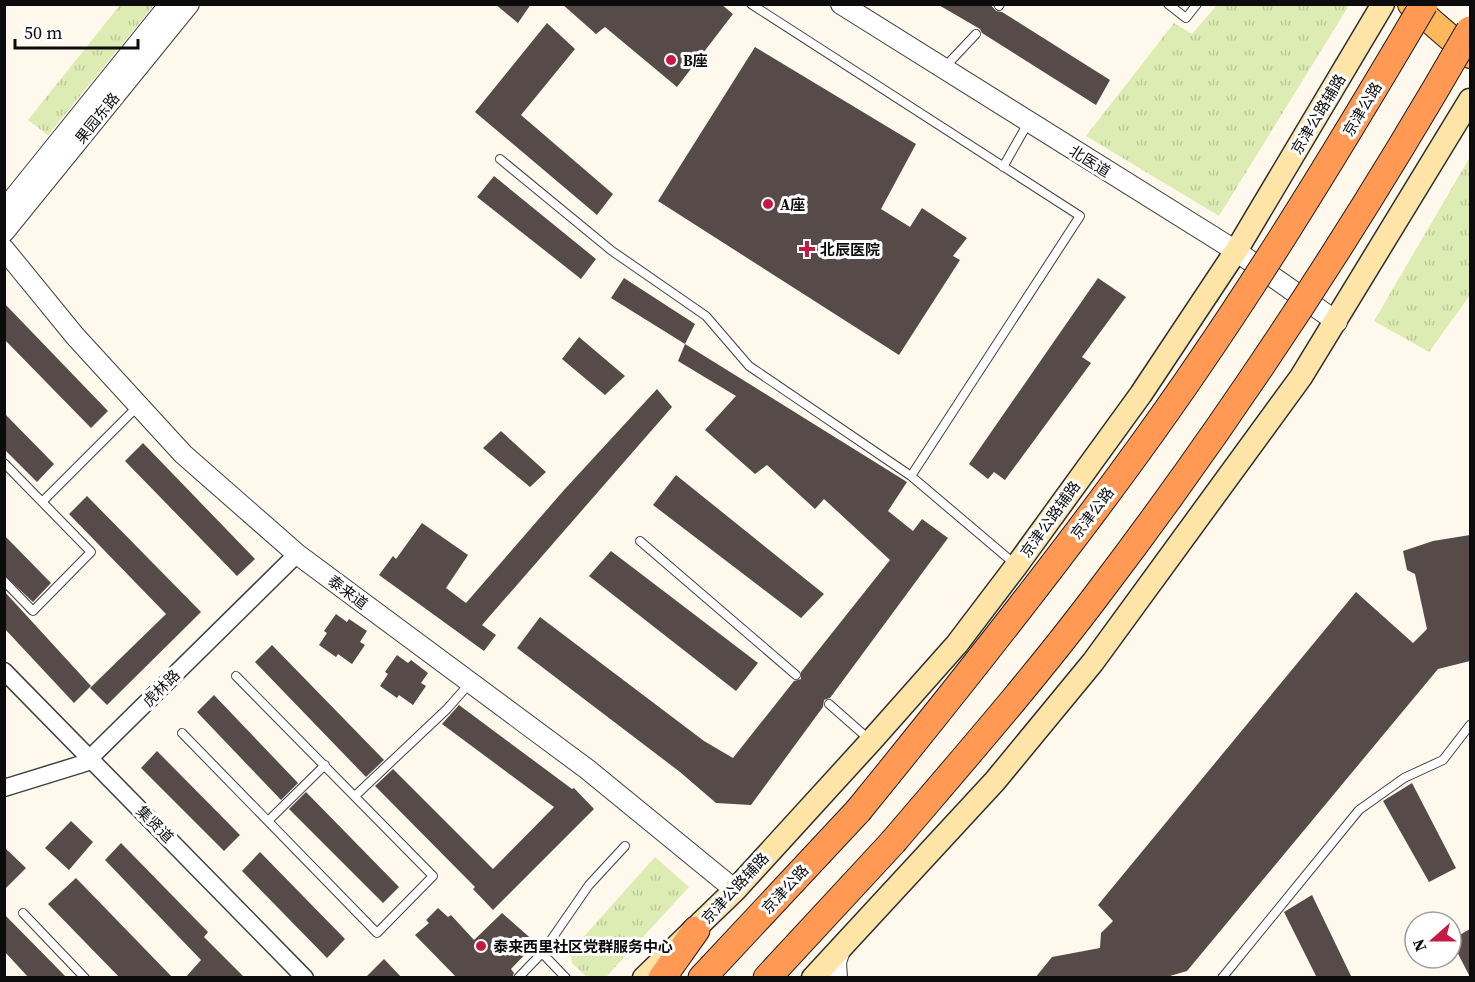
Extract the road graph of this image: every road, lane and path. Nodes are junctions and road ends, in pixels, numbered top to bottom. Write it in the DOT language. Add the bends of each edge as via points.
graph roads {
  1 [pos="170,4"];
  2 [pos="189,4"];
  3 [pos="751,4"];
  4 [pos="841,4"];
  5 [pos="1168,4"];
  6 [pos="1197,4"];
  7 [pos="1383,4"];
  8 [pos="1411,4"];
  9 [pos="1424,4"];
  10 [pos="1470,30"];
  11 [pos="976,34"];
  12 [pos="1470,55"];
  13 [pos="943,69"];
  14 [pos="1470,100"];
  15 [pos="1028,123"];
  16 [pos="500,159"];
  17 [pos="1003,167"];
  18 [pos="4,210"];
  19 [pos="4,232"];
  20 [pos="4,249"];
  21 [pos="1236,251"];
  22 [pos="1337,322"];
  23 [pos="139,406"];
  24 [pos="4,463"];
  25 [pos="911,476"];
  26 [pos="42,502"];
  27 [pos="640,541"];
  28 [pos="297,554"];
  29 [pos="1017,566"];
  30 [pos="4,581"];
  31 [pos="4,671"];
  32 [pos="796,675"];
  33 [pos="236,676"];
  34 [pos="4,682"];
  35 [pos="470,683"];
  36 [pos="829,704"];
  37 [pos="1470,725"];
  38 [pos="182,733"];
  39 [pos="871,741"];
  40 [pos="88,761"];
  41 [pos="326,765"];
  42 [pos="4,788"];
  43 [pos="356,795"];
  44 [pos="268,821"];
  45 [pos="625,846"];
  46 [pos="735,890"];
  47 [pos="23,913"];
  48 [pos="696,930"];
  49 [pos="841,947"];
  50 [pos="542,952"];
  51 [pos="84,978"];
  52 [pos="293,978"];
  53 [pos="305,978"];
  54 [pos="519,978"];
  55 [pos="567,978"];
  56 [pos="644,978"];
  57 [pos="662,978"];
  58 [pos="702,978"];
  59 [pos="767,978"];
  60 [pos="813,978"];
  61 [pos="837,978"];
  62 [pos="1222,978"];
  1 -- 18 [label="street, 果园东路"];
  2 -- 19 [label="street, 果园东路"];
  3 -- 17 [label="lane"];
  4 -- 13 [label="street, 北医道"];
  5 -- 6 [label="lane" via="1186,18"];
  7 -- 21 [label="main road, 京津公路辅路"];
  8 -- 12 [label="main road"];
  9 -- 58 [label="highway, 京津公路, bridge" via="1304,204 1140,450 1013,619 858,811"];
  10 -- 59 [label="highway, bridge" via="1384,177 1203,449 1061,641 893,842"];
  11 -- 13 [label="lane"];
  13 -- 15 [label="street, 北医道"];
  14 -- 22 [label="main road"];
  15 -- 17 [label="lane"];
  15 -- 21 [label="street, 北医道"];
  16 -- 25 [label="lane" via="612,251 706,316 749,366"];
  17 -- 25 [label="lane" via="1080,216"];
  20 -- 23 [label="street, 泰来道"];
  21 -- 22 [label="street, 北医道"];
  21 -- 29 [label="main road, 京津公路辅路" via="1141,394"];
  22 -- 49 [label="main road" via="1301,378 1093,663 995,782"];
  23 -- 26 [label="lane"];
  23 -- 28 [label="street, 泰来道" via="183,454"];
  24 -- 26 [label="lane"];
  25 -- 29 [label="lane"];
  26 -- 30 [label="lane" via="91,552 33,610"];
  27 -- 32 [label="lane"];
  28 -- 35 [label="street, 泰来道"];
  28 -- 40 [label="street, 虎林路"];
  29 -- 39 [label="main road, 京津公路辅路" via="957,644"];
  31 -- 40 [label="street, 集贤道"];
  33 -- 41 [label="lane"];
  34 -- 40 [label="street, 集贤道"];
  35 -- 43 [label="lane"];
  35 -- 46 [label="street, 泰来道" via="587,769"];
  36 -- 39 [label="lane"];
  37 -- 62 [label="lane" via="1443,759 1404,778 1359,810"];
  38 -- 44 [label="lane"];
  39 -- 46 [label="main road, 京津公路辅路"];
  40 -- 42 [label="street, 虎林路"];
  40 -- 52 [label="street, 集贤道"];
  40 -- 53 [label="street, 集贤道"];
  41 -- 43 [label="lane"];
  41 -- 44 [label="lane"];
  43 -- 44 [label="lane" via="434,876 377,933"];
  45 -- 50 [label="lane" via="573,905"];
  46 -- 48 [label="main road, 京津公路辅路"];
  47 -- 51 [label="lane"];
  48 -- 56 [label="main road, 京津公路辅路"];
  48 -- 57 [label="highway"];
  49 -- 60 [label="main road"];
  49 -- 61 [label="street" via="836,962"];
  50 -- 54 [label="lane"];
  50 -- 55 [label="lane"];
}
